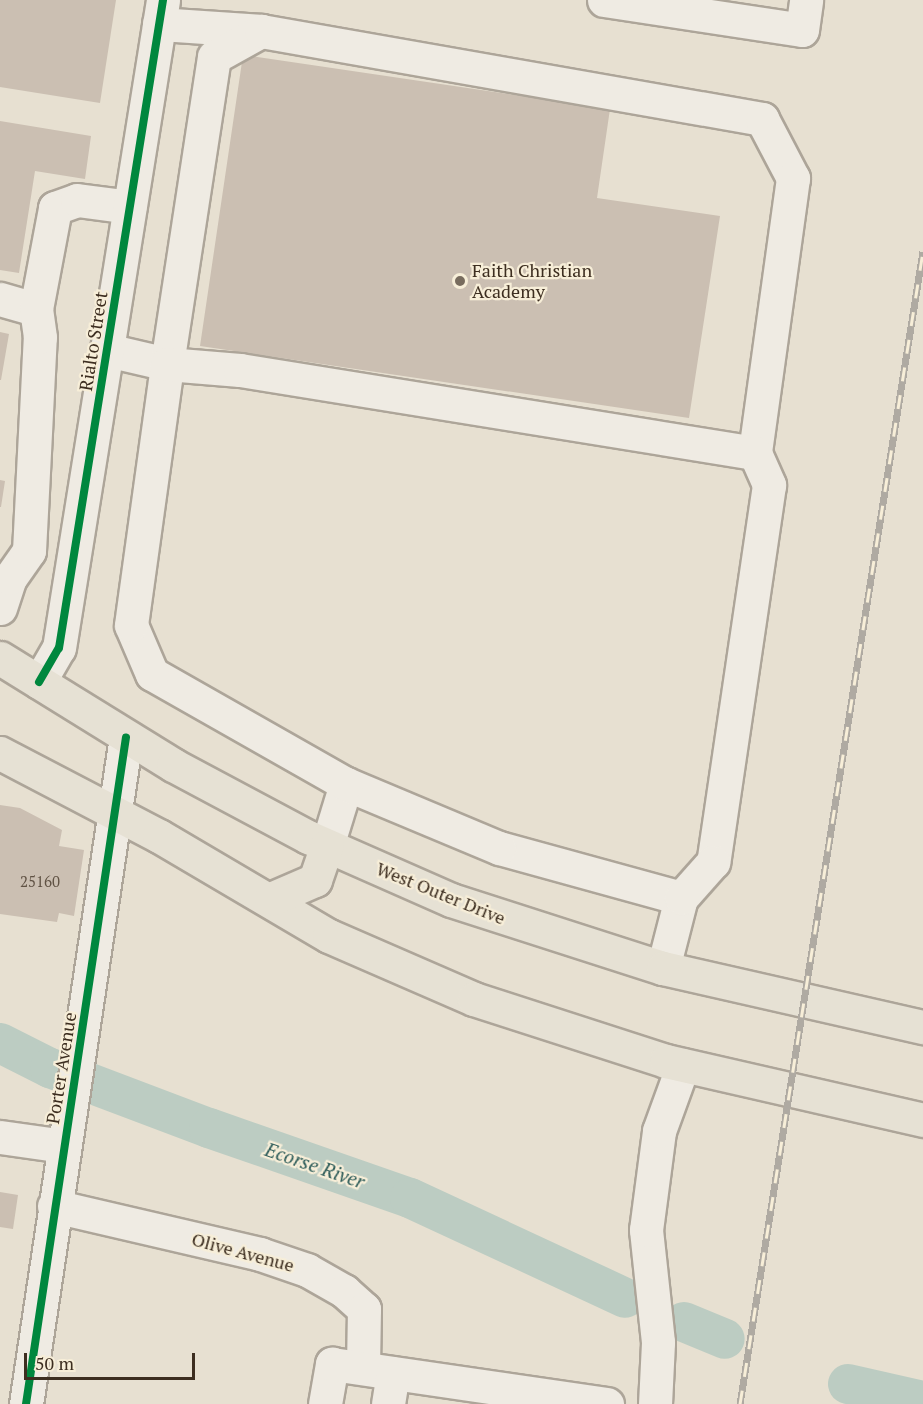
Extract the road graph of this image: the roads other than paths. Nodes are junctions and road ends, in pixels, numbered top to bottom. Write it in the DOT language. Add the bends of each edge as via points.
graph roads {
  1 [pos="604,0"];
  2 [pos="806,0"];
  3 [pos="161,12"];
  4 [pos="261,31"];
  5 [pos="130,207"];
  6 [pos="0,299"];
  7 [pos="36,309"];
  8 [pos="107,350"];
  9 [pos="166,364"];
  10 [pos="755,453"];
  11 [pos="0,608"];
  12 [pos="0,658"];
  13 [pos="39,682"];
  14 [pos="126,737"];
  15 [pos="0,753"];
  16 [pos="346,784"];
  17 [pos="117,816"];
  18 [pos="327,846"];
  19 [pos="681,898"];
  20 [pos="271,899"];
  21 [pos="663,968"];
  22 [pos="923,1027"];
  23 [pos="683,1065"];
  24 [pos="923,1120"];
  25 [pos="0,1137"];
  26 [pos="64,1146"];
  27 [pos="54,1206"];
  28 [pos="369,1377"];
  29 [pos="26,1404"];
  30 [pos="326,1404"];
  31 [pos="607,1404"];
  32 [pos="655,1404"];
  1 -- 2 [label="street" via="802,30"];
  3 -- 4 [label="street"];
  3 -- 5 [label="street, Rialto Street"];
  4 -- 9 [label="street" via="214,57"];
  4 -- 10 [label="street" via="762,118 793,178"];
  5 -- 7 [label="street" via="77,200 55,208"];
  5 -- 8 [label="street, Rialto Street"];
  6 -- 7 [label="street"];
  7 -- 11 [label="street" via="40,337 29,551 10,578"];
  8 -- 9 [label="street"];
  8 -- 13 [label="street, Rialto Street" via="59,648"];
  9 -- 10 [label="street" via="240,370"];
  9 -- 16 [label="street" via="131,625 152,674"];
  10 -- 19 [label="street" via="769,485 713,862"];
  12 -- 13 [label="main road, West Outer Drive"];
  13 -- 14 [label="main road, West Outer Drive"];
  14 -- 17 [label="street, Porter Avenue"];
  14 -- 18 [label="main road, West Outer Drive"];
  15 -- 17 [label="main road"];
  16 -- 18 [label="street"];
  16 -- 19 [label="street" via="499,848"];
  17 -- 20 [label="main road"];
  17 -- 26 [label="street, Porter Avenue"];
  18 -- 20 [label="main road" via="315,880"];
  18 -- 21 [label="main road, West Outer Drive" via="451,900"];
  19 -- 21 [label="street"];
  20 -- 23 [label="main road" via="329,936 474,999"];
  21 -- 22 [label="main road, West Outer Drive"];
  23 -- 24 [label="main road"];
  23 -- 32 [label="street" via="659,1131 646,1230 658,1342"];
  25 -- 26 [label="street"];
  26 -- 27 [label="street, Porter Avenue"];
  27 -- 28 [label="street, Olive Avenue" via="260,1254 307,1270 344,1291 364,1309"];
  27 -- 29 [label="street, Porter Avenue"];
  28 -- 30 [label="street"];
  28 -- 31 [label="street"];
}
